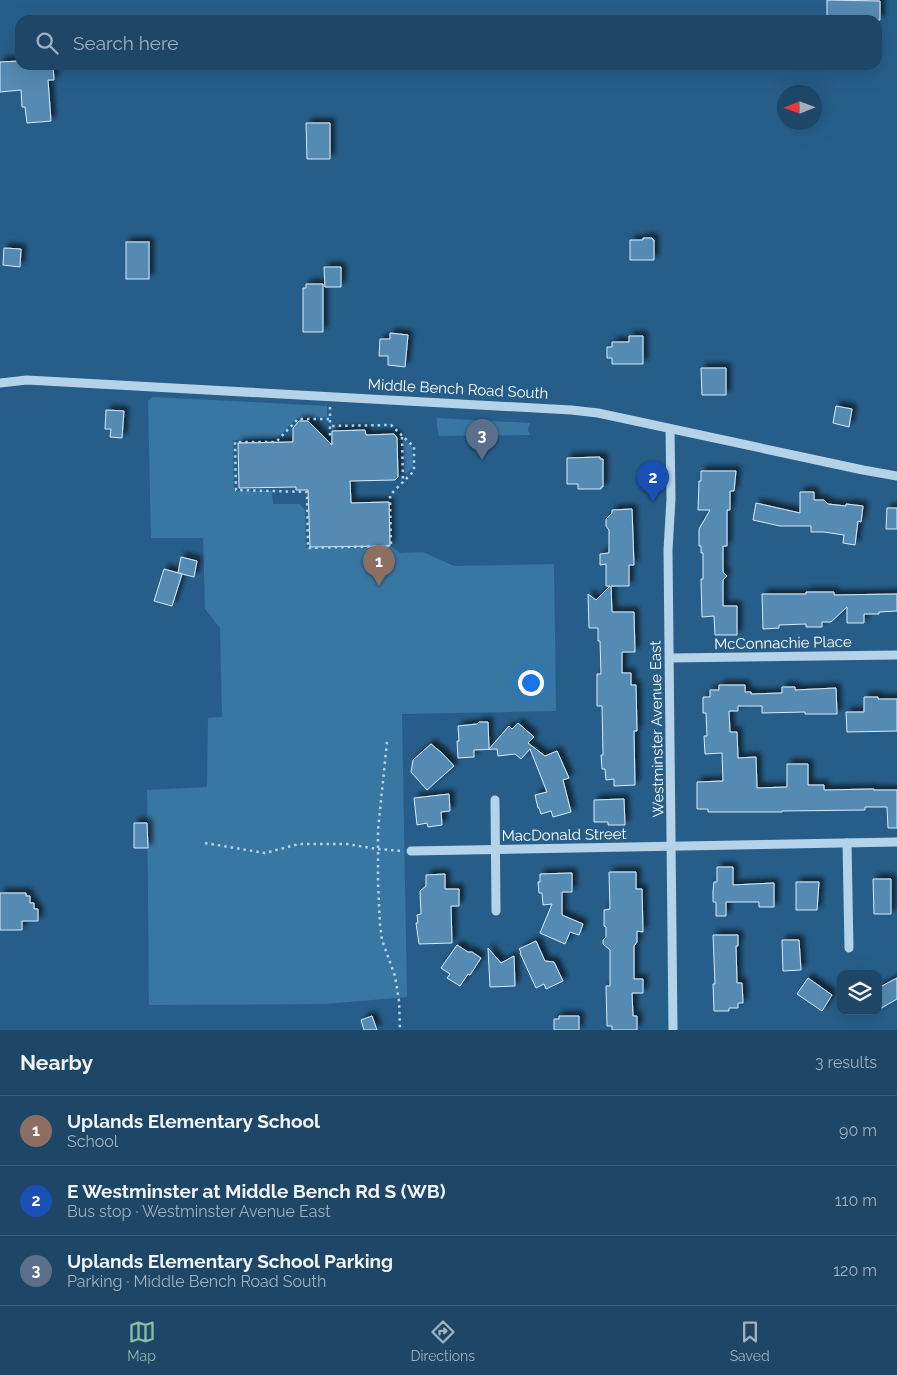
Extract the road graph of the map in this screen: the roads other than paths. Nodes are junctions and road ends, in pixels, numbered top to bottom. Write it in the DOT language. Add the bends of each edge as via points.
graph roads {
  1 [pos="0,383"];
  2 [pos="670,429"];
  3 [pos="897,476"];
  4 [pos="897,655"];
  5 [pos="670,658"];
  6 [pos="494,800"];
  7 [pos="897,842"];
  8 [pos="847,843"];
  9 [pos="672,846"];
  10 [pos="496,850"];
  11 [pos="411,851"];
  12 [pos="496,912"];
  13 [pos="849,948"];
  14 [pos="674,1030"];
  1 -- 2 [label="street, Middle Bench Road South" via="27,380 571,410"];
  2 -- 3 [label="street, Middle Bench Road South"];
  2 -- 5 [label="street, Westminster Avenue East"];
  4 -- 5 [label="street, McConnachie Place"];
  5 -- 9 [label="street, Westminster Avenue East"];
  6 -- 10 [label="street"];
  7 -- 8 [label="street, MacDonald Street"];
  8 -- 9 [label="street, MacDonald Street"];
  8 -- 13 [label="street"];
  9 -- 10 [label="street, MacDonald Street"];
  9 -- 14 [label="street, Westminster Avenue East"];
  10 -- 11 [label="street, MacDonald Street"];
  10 -- 12 [label="street"];
}
